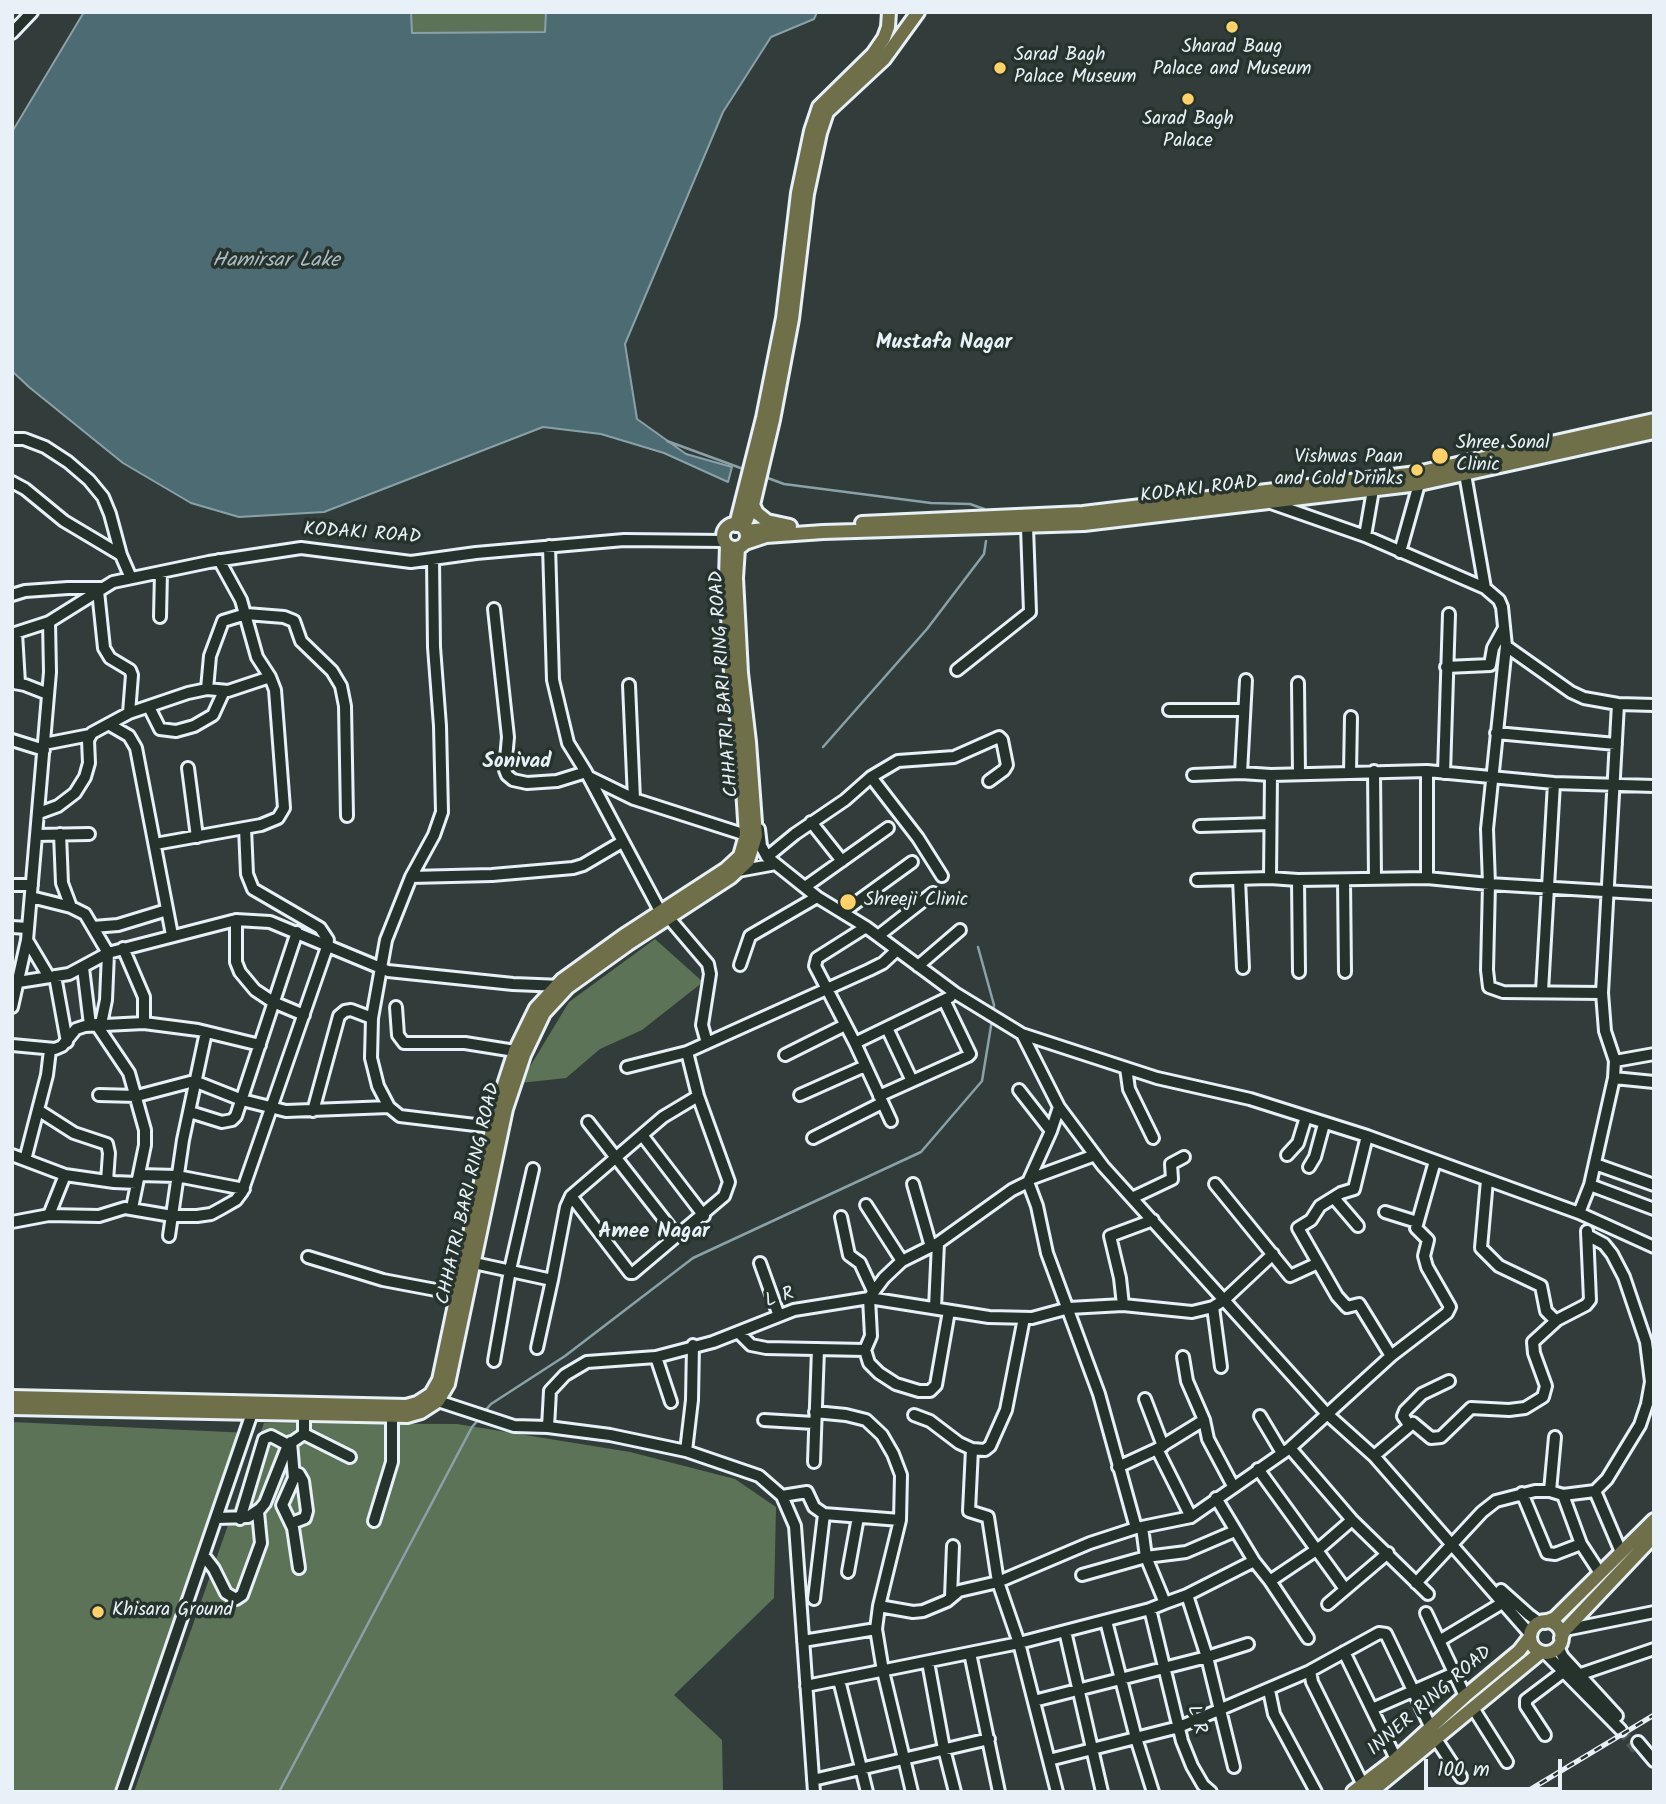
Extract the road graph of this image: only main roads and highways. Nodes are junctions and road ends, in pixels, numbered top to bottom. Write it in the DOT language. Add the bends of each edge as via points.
graph roads {
  1 [pos="890,12"];
  2 [pos="914,17"];
  3 [pos="1654,420"];
  4 [pos="1654,432"];
  5 [pos="753,505"];
  6 [pos="790,526"];
  7 [pos="735,537"];
  8 [pos="664,914"];
  9 [pos="562,986"];
  10 [pos="12,1397"];
  11 [pos="12,1408"];
  12 [pos="1654,1520"];
  13 [pos="1654,1536"];
  14 [pos="1543,1622"];
  15 [pos="1530,1635"];
  16 [pos="1561,1638"];
  17 [pos="1543,1652"];
  18 [pos="1433,1733"];
  19 [pos="1362,1789"];
  1 -- 7 [label="main road, CHHATRI BARI RING ROAD" via="884,38 819,107 811,131 798,193 783,317"];
  2 -- 5 [label="main road, CHHATRI BARI RING ROAD" via="884,59 827,112 820,133 807,194 792,319"];
  3 -- 6 [label="main road, KODAKI ROAD" via="1403,474 1083,513"];
  4 -- 7 [label="main road, KODAKI ROAD" via="1419,484 1084,524"];
  5 -- 6 [label="main road, KODAKI ROAD" via="767,521"];
  5 -- 7 [label="main road, CHHATRI BARI RING ROAD"];
  6 -- 7 [label="main road, KODAKI ROAD"];
  7 -- 8 [label="main road, CHHATRI BARI RING ROAD" via="726,577 746,835 740,856"];
  7 -- 8 [label="main road, CHHATRI BARI RING ROAD" via="740,659 756,836 748,861 738,871"];
  8 -- 9 [label="main road, CHHATRI BARI RING ROAD"];
  9 -- 10 [label="main road, CHHATRI BARI RING ROAD" via="536,1008 515,1051 492,1127 439,1380 431,1395 406,1406"];
  9 -- 11 [label="main road, CHHATRI BARI RING ROAD" via="524,1055 506,1109 448,1384 438,1401 407,1416"];
  12 -- 14 [label="main road" via="1555,1618"];
  13 -- 16 [label="main road"];
  14 -- 15 [label="main road"];
  14 -- 16 [label="main road" via="1555,1625"];
  15 -- 17 [label="main road" via="1533,1647"];
  15 -- 18 [label="main road, INNER RING ROAD"];
  16 -- 17 [label="main road"];
  17 -- 18 [label="main road, INNER RING ROAD" via="1473,1708"];
  18 -- 19 [label="main road, INNER RING ROAD"];
  18 -- 19 [label="main road, INNER RING ROAD"];
}
